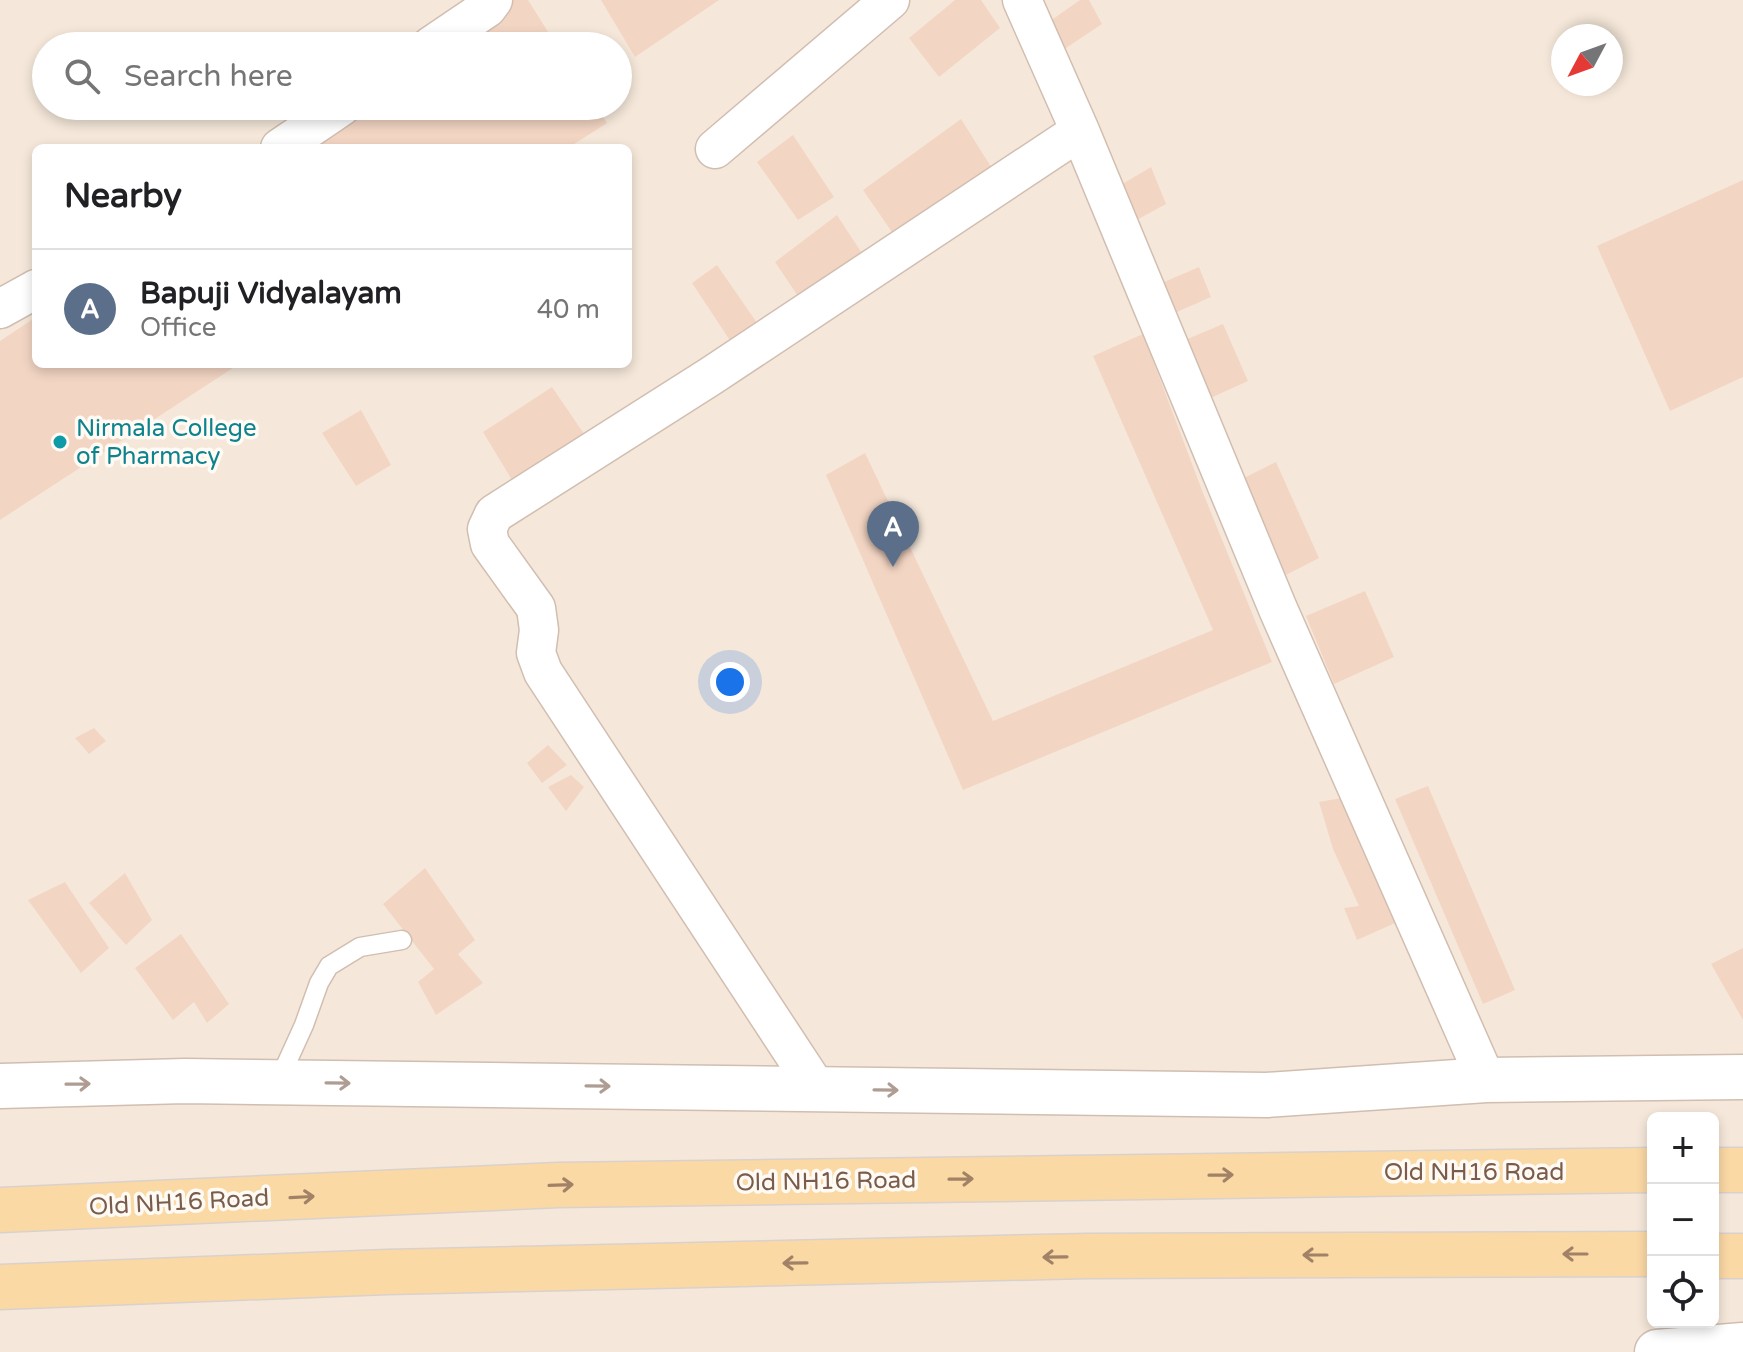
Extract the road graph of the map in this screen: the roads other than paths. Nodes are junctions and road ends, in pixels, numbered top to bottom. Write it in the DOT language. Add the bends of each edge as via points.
graph roads {
  1 [pos="493,0"];
  2 [pos="1022,0"];
  3 [pos="869,7"];
  4 [pos="452,32"];
  5 [pos="321,120"];
  6 [pos="1080,131"];
  7 [pos="286,144"];
  8 [pos="715,149"];
  9 [pos="32,291"];
  10 [pos="0,309"];
  11 [pos="402,940"];
  12 [pos="1743,1077"];
  13 [pos="1486,1080"];
  14 [pos="278,1082"];
  15 [pos="0,1086"];
  16 [pos="817,1089"];
  17 [pos="1647,1170"];
  18 [pos="1719,1170"];
  19 [pos="1743,1170"];
  20 [pos="0,1210"];
  21 [pos="1647,1254"];
  22 [pos="1719,1256"];
  23 [pos="1743,1256"];
  24 [pos="0,1287"];
  25 [pos="1742,1349"];
  26 [pos="1657,1352"];
  1 -- 4 [label="street"];
  2 -- 6 [label="street"];
  3 -- 8 [label="street"];
  5 -- 7 [label="street"];
  6 -- 13 [label="street" via="1278,609"];
  6 -- 16 [label="street" via="494,514 487,529 490,544 536,608 536,653 543,672"];
  9 -- 10 [label="street"];
  11 -- 14 [label="lane" via="360,947 329,966"];
  12 -- 13 [label="street"];
  16 -- 13 [label="street, one-way" via="1267,1095"];
  15 -- 14 [label="street, one-way"];
  14 -- 16 [label="street, one-way"];
  20 -- 17 [label="main road, Old NH16 Road, one-way" via="574,1185"];
  18 -- 19 [label="main road"];
  21 -- 24 [label="main road, one-way" via="1087,1256"];
  22 -- 23 [label="main road"];
  25 -- 26 [label="street"];
}
